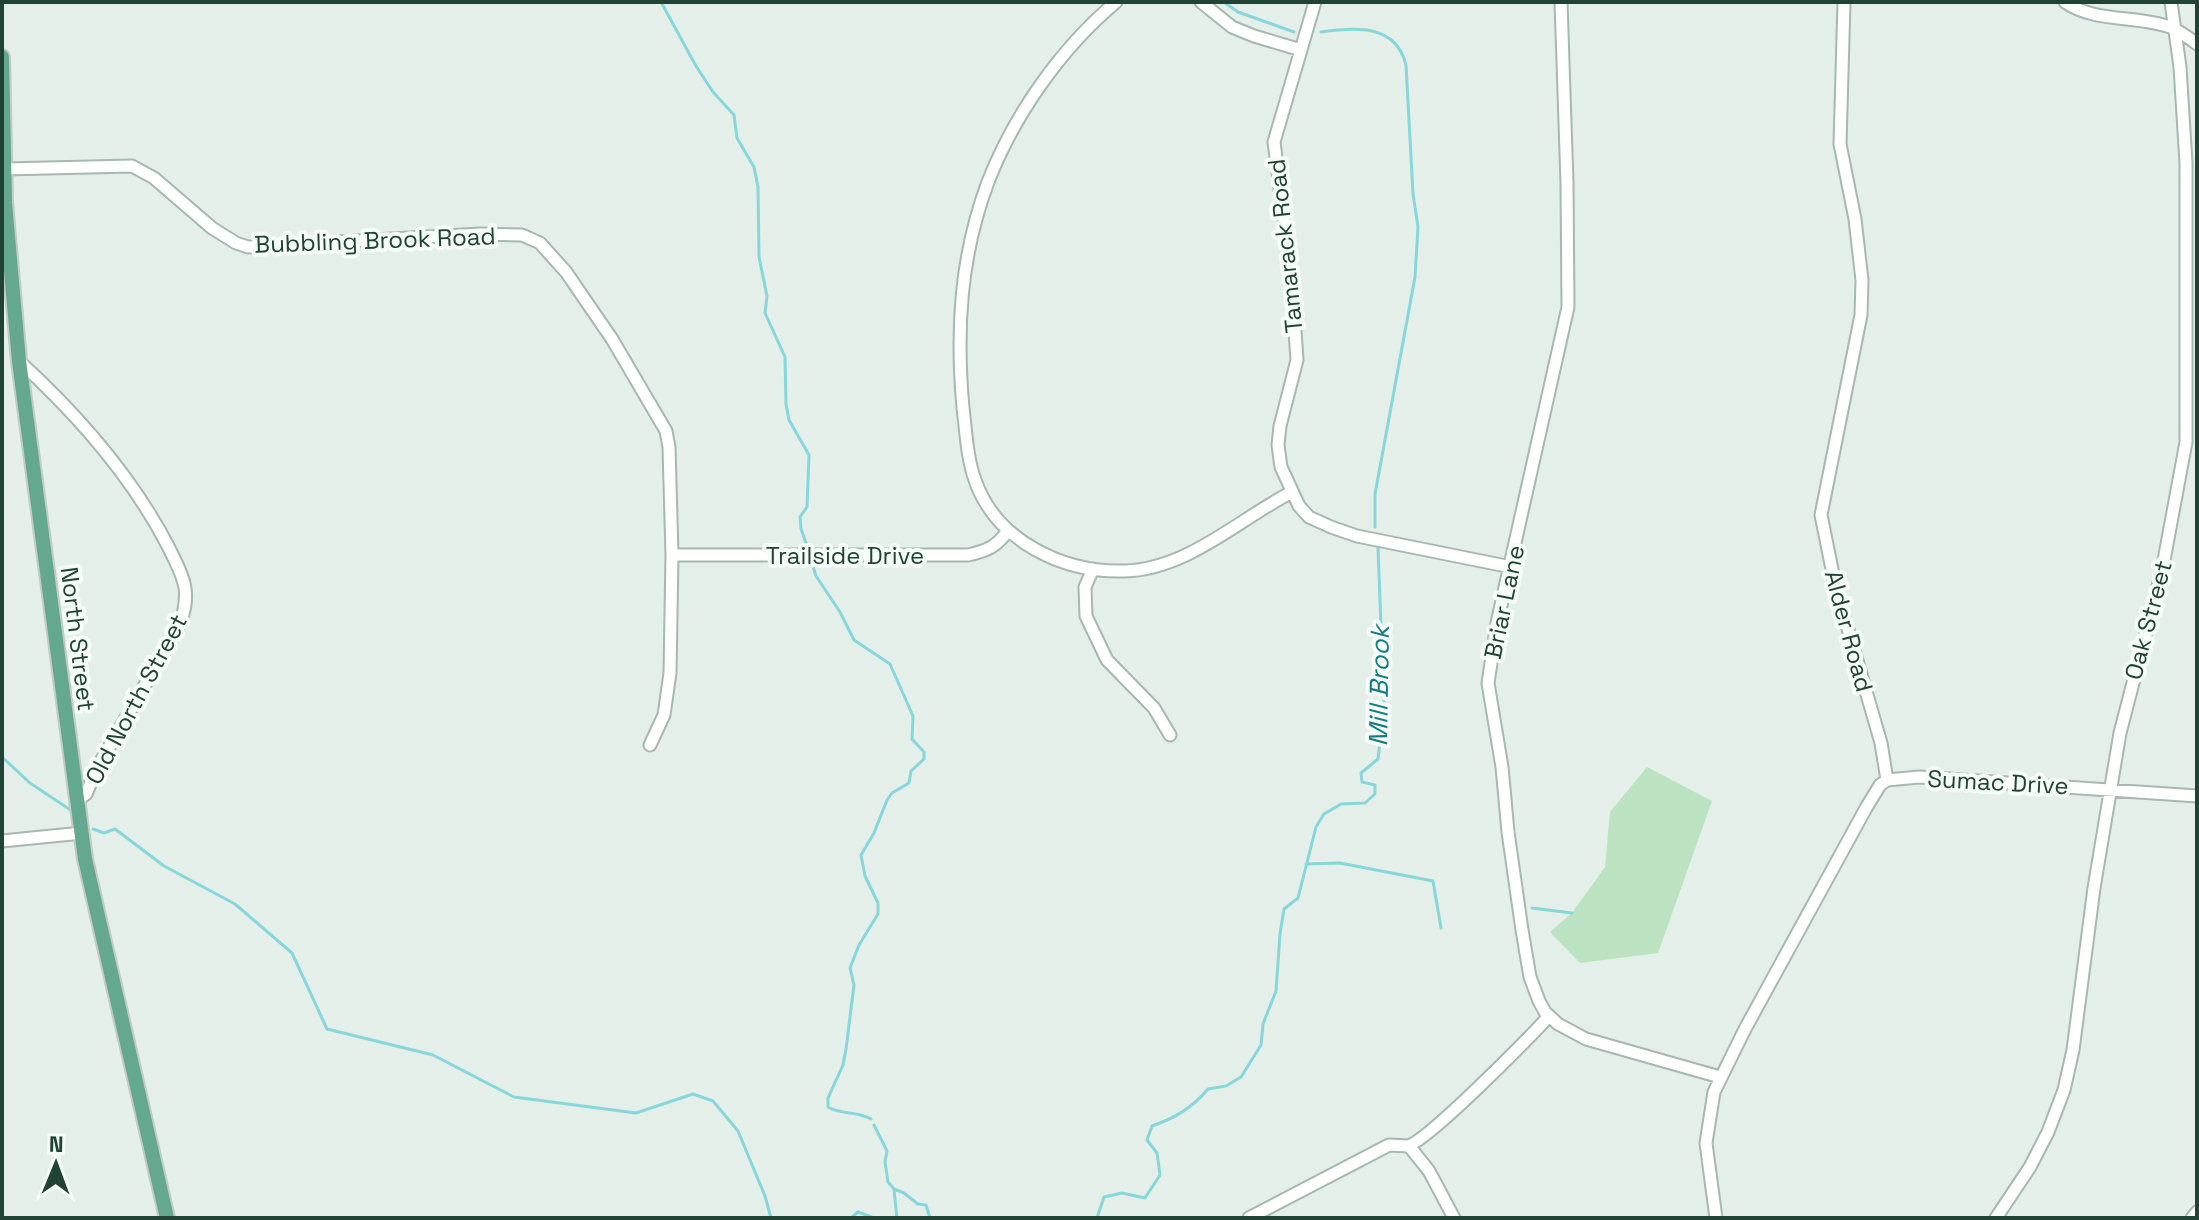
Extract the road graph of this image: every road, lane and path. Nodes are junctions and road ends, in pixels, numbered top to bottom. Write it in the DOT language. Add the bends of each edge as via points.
graph roads {
  1 [pos="1116,2"];
  2 [pos="1201,2"];
  3 [pos="1315,2"];
  4 [pos="1561,2"];
  5 [pos="1844,2"];
  6 [pos="2065,2"];
  7 [pos="2171,2"];
  8 [pos="2174,28"];
  9 [pos="2197,44"];
  10 [pos="1301,50"];
  11 [pos="2,57"];
  12 [pos="5,169"];
  13 [pos="19,361"];
  14 [pos="2192,443"];
  15 [pos="1292,492"];
  16 [pos="1008,530"];
  17 [pos="672,555"];
  18 [pos="1511,567"];
  19 [pos="1093,569"];
  20 [pos="1170,735"];
  21 [pos="650,745"];
  22 [pos="1887,780"];
  23 [pos="2110,789"];
  24 [pos="2197,796"];
  25 [pos="77,801"];
  26 [pos="82,833"];
  27 [pos="2,841"];
  28 [pos="1549,1016"];
  29 [pos="1720,1077"];
  30 [pos="1409,1146"];
  31 [pos="2197,1212"];
  32 [pos="1998,1217"];
  33 [pos="167,1218"];
  34 [pos="1249,1218"];
  35 [pos="1454,1218"];
  36 [pos="1716,1218"];
  37 [pos="2192,1218"];
  1 -- 16 [label="street" via="1071,46 1024,111 988,183 968,256 958,354 968,452 982,496"];
  2 -- 10 [label="street" via="1232,27"];
  3 -- 10 [label="street, Tamarack Road"];
  4 -- 18 [label="street, Briar Lane" via="1568,307"];
  5 -- 22 [label="street, Alder Road" via="1840,144 1855,219 1861,315 1821,515"];
  6 -- 8 [label="street" via="2098,14"];
  7 -- 8 [label="street, Oak Street"];
  8 -- 9 [label="street"];
  8 -- 14 [label="street, Oak Street" via="2186,163"];
  10 -- 15 [label="street, Tamarack Road" via="1274,142 1297,360 1278,445"];
  11 -- 12 [label="main road, North Street"];
  12 -- 13 [label="main road, North Street"];
  12 -- 17 [label="street, Bubbling Brook Road" via="132,166 212,228 248,247 480,234 522,235 540,243 612,339 666,431"];
  13 -- 25 [label="main road, North Street"];
  13 -- 25 [label="street, Old North Street" via="83,426 124,478 160,531 185,585 180,624 86,794"];
  14 -- 23 [label="street, Oak Street" via="2126,703"];
  15 -- 18 [label="street, Tamarack Road" via="1309,517 1357,536"];
  15 -- 19 [label="street" via="1180,557 1125,571"];
  16 -- 17 [label="street, Trailside Drive" via="1000,543 968,555"];
  16 -- 19 [label="street" via="1051,559"];
  17 -- 21 [label="street, Bubbling Brook Road" via="670,673 664,715"];
  18 -- 28 [label="street, Briar Lane" via="1488,694 1530,977"];
  19 -- 20 [label="street" via="1085,587 1086,616 1107,660 1154,708"];
  22 -- 23 [label="street, Sumac Drive" via="1919,777"];
  22 -- 29 [label="street" via="1866,808"];
  23 -- 24 [label="street, Sumac Drive"];
  23 -- 32 [label="street, Oak Street" via="2064,1090 2030,1167"];
  25 -- 26 [label="main road, North Street"];
  26 -- 27 [label="street"];
  26 -- 33 [label="main road, North Street"];
  28 -- 29 [label="street" via="1586,1039"];
  28 -- 30 [label="street"];
  29 -- 36 [label="street" via="1707,1131"];
  30 -- 34 [label="street" via="1389,1145"];
  30 -- 35 [label="street"];
  31 -- 37 [label="street"];
}
